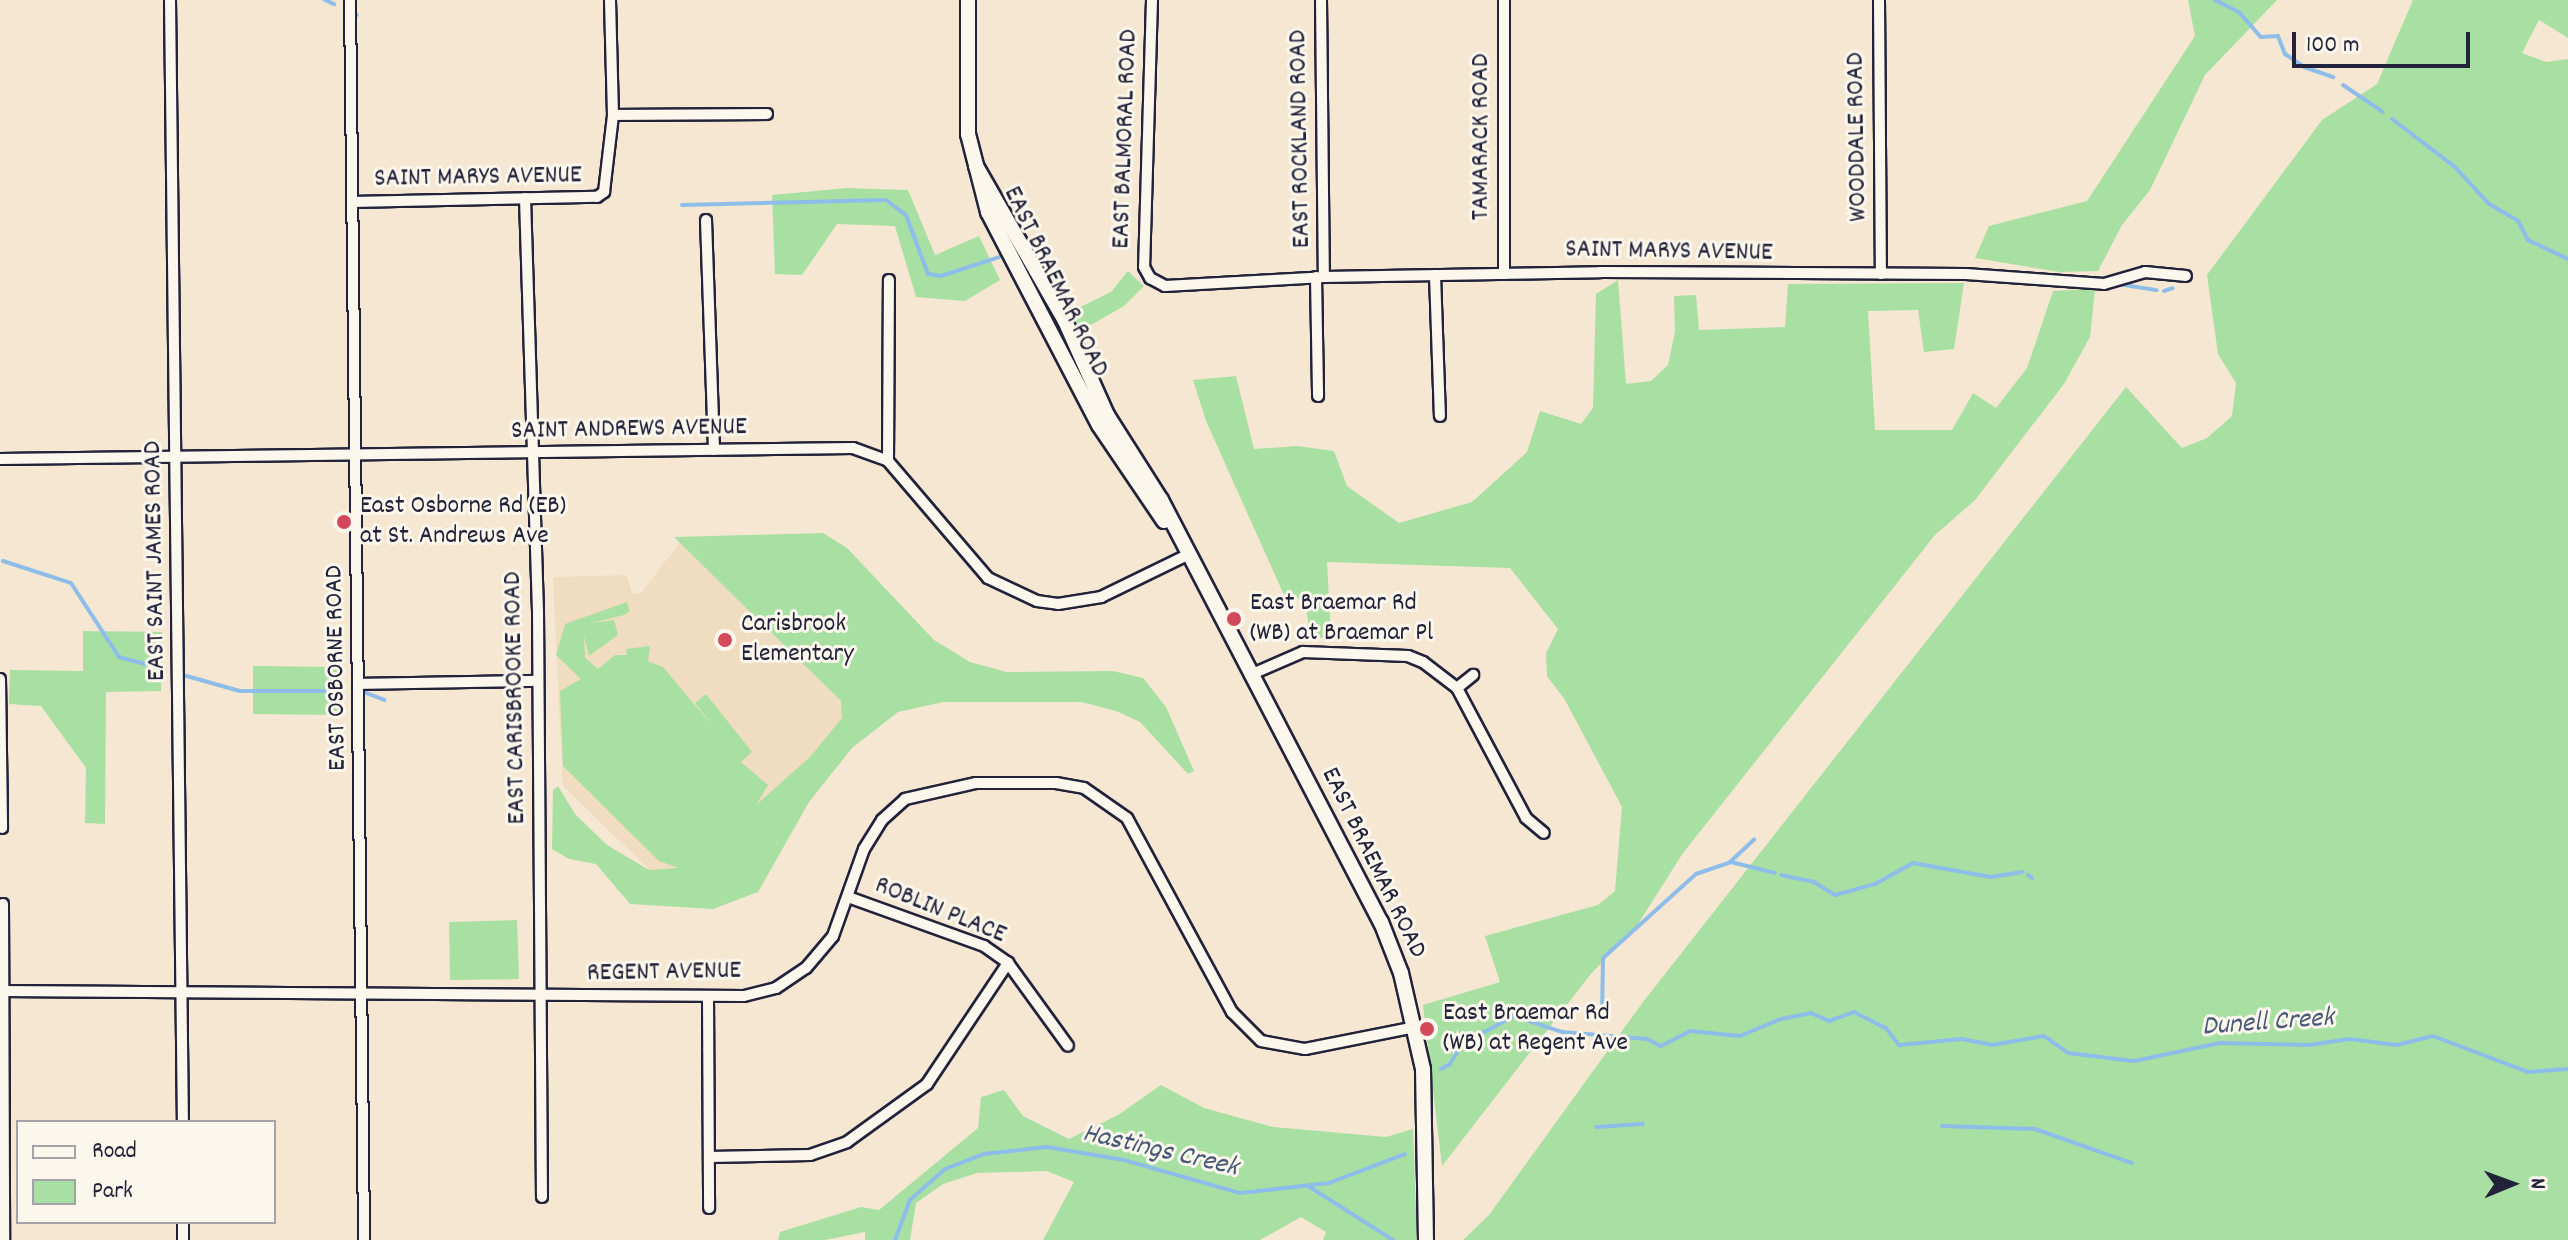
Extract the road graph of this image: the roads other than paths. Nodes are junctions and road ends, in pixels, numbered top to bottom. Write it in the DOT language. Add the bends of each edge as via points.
graph roads {
  1 [pos="170,0"];
  2 [pos="350,0"];
  3 [pos="610,0"];
  4 [pos="968,0"];
  5 [pos="1152,0"];
  6 [pos="1321,0"];
  7 [pos="1504,0"];
  8 [pos="1879,0"];
  9 [pos="767,114"];
  10 [pos="613,115"];
  11 [pos="525,198"];
  12 [pos="352,202"];
  13 [pos="706,220"];
  14 [pos="1504,274"];
  15 [pos="1881,274"];
  16 [pos="1435,275"];
  17 [pos="2186,276"];
  18 [pos="1320,277"];
  19 [pos="1150,278"];
  20 [pos="889,280"];
  21 [pos="1318,396"];
  22 [pos="1440,416"];
  23 [pos="714,450"];
  24 [pos="534,454"];
  25 [pos="356,455"];
  26 [pos="177,456"];
  27 [pos="0,459"];
  28 [pos="888,461"];
  29 [pos="1187,555"];
  30 [pos="1250,675"];
  31 [pos="1473,675"];
  32 [pos="0,679"];
  33 [pos="538,681"];
  34 [pos="359,684"];
  35 [pos="1457,688"];
  36 [pos="2,828"];
  37 [pos="1544,833"];
  38 [pos="848,897"];
  39 [pos="3,904"];
  40 [pos="1008,963"];
  41 [pos="1,991"];
  42 [pos="182,993"];
  43 [pos="364,996"];
  44 [pos="541,997"];
  45 [pos="708,998"];
  46 [pos="1415,1027"];
  47 [pos="1068,1046"];
  48 [pos="183,1120"];
  49 [pos="710,1157"];
  50 [pos="542,1197"];
  51 [pos="709,1208"];
  52 [pos="4,1240"];
  53 [pos="364,1240"];
  54 [pos="1426,1240"];
  1 -- 26 [label="street, EAST SAINT JAMES ROAD"];
  2 -- 12 [label="street, EAST OSBORNE ROAD"];
  3 -- 10 [label="street"];
  4 -- 29 [label="street, EAST BRAEMAR ROAD" via="966,115 976,166 1065,321 1107,415 1161,500"];
  5 -- 19 [label="street, EAST BALMORAL ROAD" via="1152,93 1144,173 1144,267"];
  6 -- 18 [label="street, EAST ROCKLAND ROAD"];
  7 -- 14 [label="street, TAMARACK ROAD"];
  8 -- 15 [label="street, WOODDALE ROAD"];
  9 -- 10 [label="street"];
  10 -- 11 [label="street, SAINT MARYS AVENUE" via="604,192 597,197"];
  11 -- 12 [label="street, SAINT MARYS AVENUE"];
  11 -- 24 [label="street, EAST CARISBROOKE ROAD"];
  12 -- 25 [label="street, EAST OSBORNE ROAD"];
  13 -- 23 [label="street"];
  14 -- 15 [label="street, SAINT MARYS AVENUE"];
  14 -- 16 [label="street, SAINT MARYS AVENUE"];
  15 -- 17 [label="street, SAINT MARYS AVENUE" via="2104,284 2145,272"];
  16 -- 18 [label="street, SAINT MARYS AVENUE"];
  16 -- 22 [label="street"];
  18 -- 19 [label="street, SAINT MARYS AVENUE" via="1172,287"];
  18 -- 21 [label="street, EAST ROCKLAND ROAD"];
  20 -- 28 [label="street"];
  23 -- 24 [label="street, SAINT ANDREWS AVENUE"];
  23 -- 28 [label="street, SAINT ANDREWS AVENUE" via="853,448"];
  24 -- 25 [label="street, SAINT ANDREWS AVENUE"];
  24 -- 33 [label="street, EAST CARISBROOKE ROAD"];
  25 -- 26 [label="street, SAINT ANDREWS AVENUE"];
  25 -- 34 [label="street, EAST OSBORNE ROAD"];
  26 -- 27 [label="street, SAINT ANDREWS AVENUE"];
  26 -- 42 [label="street, EAST SAINT JAMES ROAD"];
  28 -- 29 [label="street" via="988,578 1037,601 1058,604 1101,597"];
  29 -- 30 [label="street, EAST BRAEMAR ROAD"];
  30 -- 35 [label="street" via="1303,652 1359,652 1408,656"];
  30 -- 46 [label="street, EAST BRAEMAR ROAD" via="1381,922"];
  31 -- 35 [label="street"];
  32 -- 36 [label="street"];
  33 -- 34 [label="street"];
  33 -- 44 [label="street, EAST CARISBROOKE ROAD"];
  34 -- 43 [label="street, EAST OSBORNE ROAD"];
  35 -- 37 [label="street" via="1526,818"];
  38 -- 40 [label="street, ROBLIN PLACE" via="984,946"];
  38 -- 45 [label="street, REGENT AVENUE" via="833,936 806,968 776,988"];
  38 -- 46 [label="street, REGENT AVENUE" via="864,849 882,820 905,799 976,783 1084,788 1127,818 1232,1012 1261,1041 1305,1049"];
  39 -- 41 [label="street"];
  40 -- 47 [label="street, ROBLIN PLACE"];
  40 -- 49 [label="street" via="927,1084 847,1142 810,1155"];
  41 -- 42 [label="street, REGENT AVENUE"];
  41 -- 52 [label="street"];
  42 -- 43 [label="street, REGENT AVENUE"];
  42 -- 48 [label="street, EAST SAINT JAMES ROAD"];
  43 -- 44 [label="street, REGENT AVENUE"];
  43 -- 53 [label="street, EAST OSBORNE ROAD"];
  44 -- 45 [label="street, REGENT AVENUE"];
  44 -- 50 [label="street, EAST CARISBROOKE ROAD"];
  45 -- 49 [label="street"];
  46 -- 54 [label="street, EAST BRAEMAR ROAD" via="1424,1091"];
  49 -- 51 [label="street"];
}
